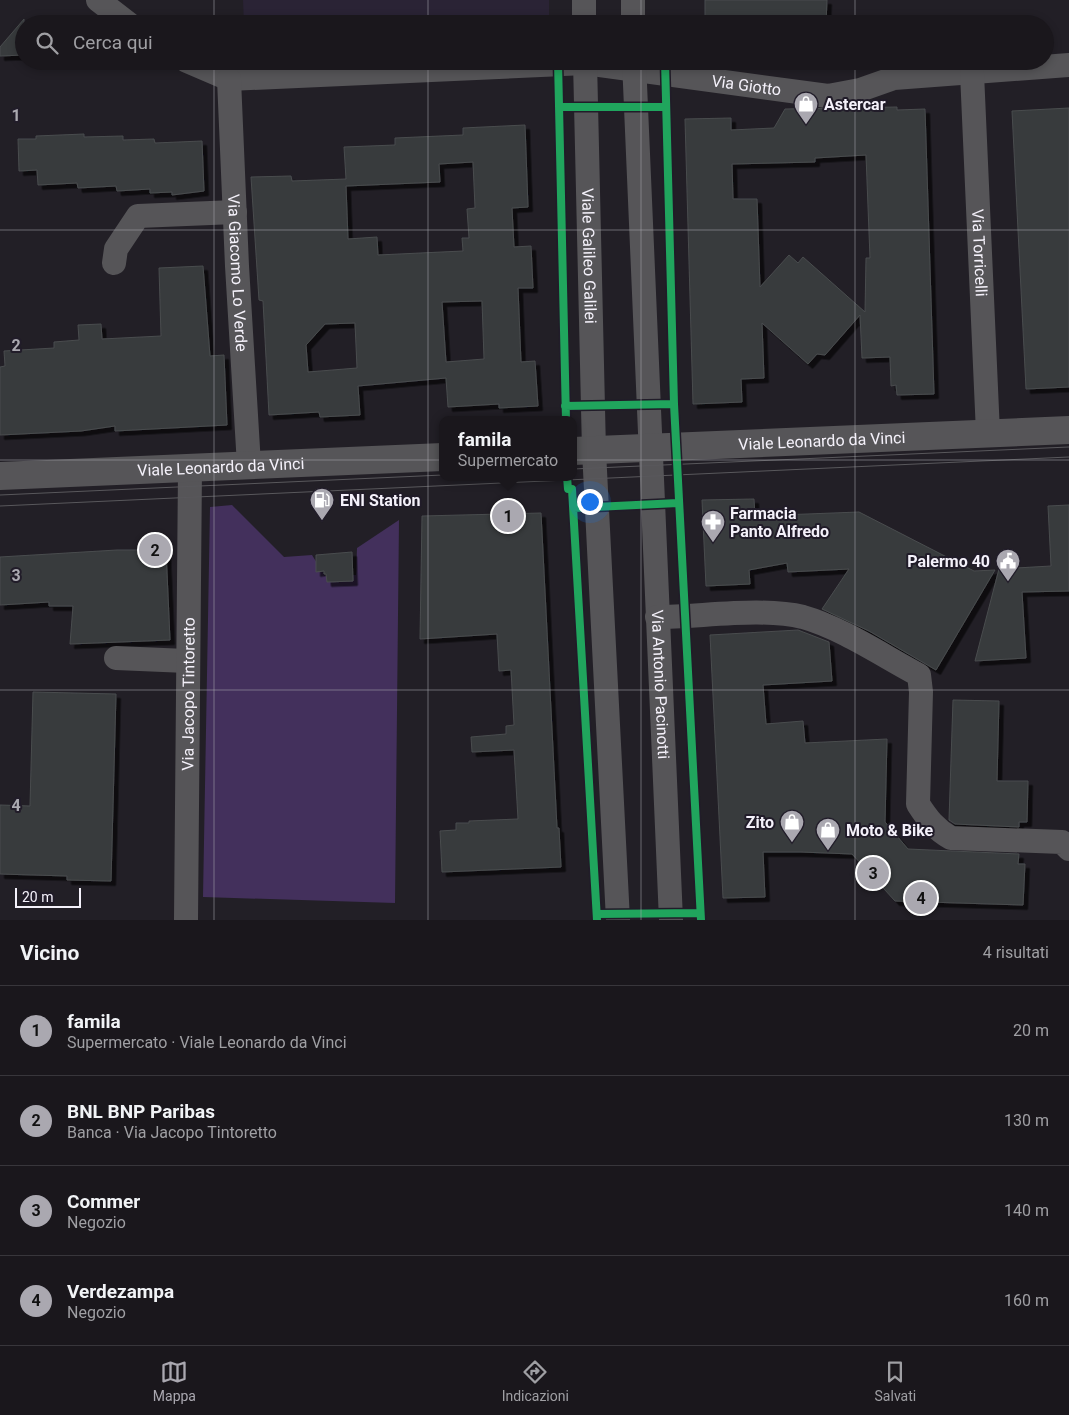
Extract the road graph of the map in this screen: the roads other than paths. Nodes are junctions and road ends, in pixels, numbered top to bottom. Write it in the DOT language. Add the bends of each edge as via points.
graph roads {
  1 [pos="98,0"];
  2 [pos="584,0"];
  3 [pos="633,0"];
  4 [pos="117,15"];
  5 [pos="584,15"];
  6 [pos="633,15"];
  7 [pos="1069,65"];
  8 [pos="1054,66"];
  9 [pos="208,70"];
  10 [pos="417,70"];
  11 [pos="585,70"];
  12 [pos="634,70"];
  13 [pos="650,70"];
  14 [pos="1008,70"];
  15 [pos="972,73"];
  16 [pos="229,79"];
  17 [pos="235,212"];
  18 [pos="114,263"];
  19 [pos="1069,430"];
  20 [pos="988,433"];
  21 [pos="650,447"];
  22 [pos="583,451"];
  23 [pos="439,457"];
  24 [pos="249,465"];
  25 [pos="190,468"];
  26 [pos="0,476"];
  27 [pos="658,617"];
  28 [pos="116,658"];
  29 [pos="187,661"];
  30 [pos="1069,848"];
  31 [pos="186,920"];
  32 [pos="618,920"];
  33 [pos="671,920"];
  1 -- 4 [label="street"];
  2 -- 5 [label="street"];
  3 -- 6 [label="street"];
  7 -- 8 [label="street, Via Giotto"];
  9 -- 16 [label="street, Via Giotto"];
  10 -- 16 [label="street, Via Giotto"];
  11 -- 22 [label="street, Viale Galileo Galilei"];
  12 -- 21 [label="street"];
  13 -- 15 [label="street, Via Giotto" via="665,75 828,96 860,90 894,78"];
  14 -- 15 [label="street, Via Giotto"];
  15 -- 20 [label="street, Via Torricelli"];
  16 -- 17 [label="street, Via Giacomo Lo Verde"];
  17 -- 18 [label="street" via="138,216 116,249"];
  17 -- 24 [label="street, Via Giacomo Lo Verde"];
  19 -- 20 [label="street, Viale Leonardo da Vinci"];
  20 -- 21 [label="street, Viale Leonardo da Vinci"];
  21 -- 22 [label="street, Viale Leonardo da Vinci"];
  21 -- 27 [label="street, Via Antonio Pacinotti"];
  22 -- 32 [label="street"];
  23 -- 24 [label="street, Viale Leonardo da Vinci"];
  24 -- 25 [label="street, Viale Leonardo da Vinci"];
  25 -- 26 [label="street, Viale Leonardo da Vinci"];
  25 -- 29 [label="street, Via Jacopo Tintoretto"];
  27 -- 30 [label="street" via="775,612 802,617 838,632 919,675 918,804 928,819 951,838 1062,842"];
  27 -- 33 [label="street, Via Antonio Pacinotti"];
  28 -- 29 [label="street"];
  29 -- 31 [label="street, Via Jacopo Tintoretto"];
}
